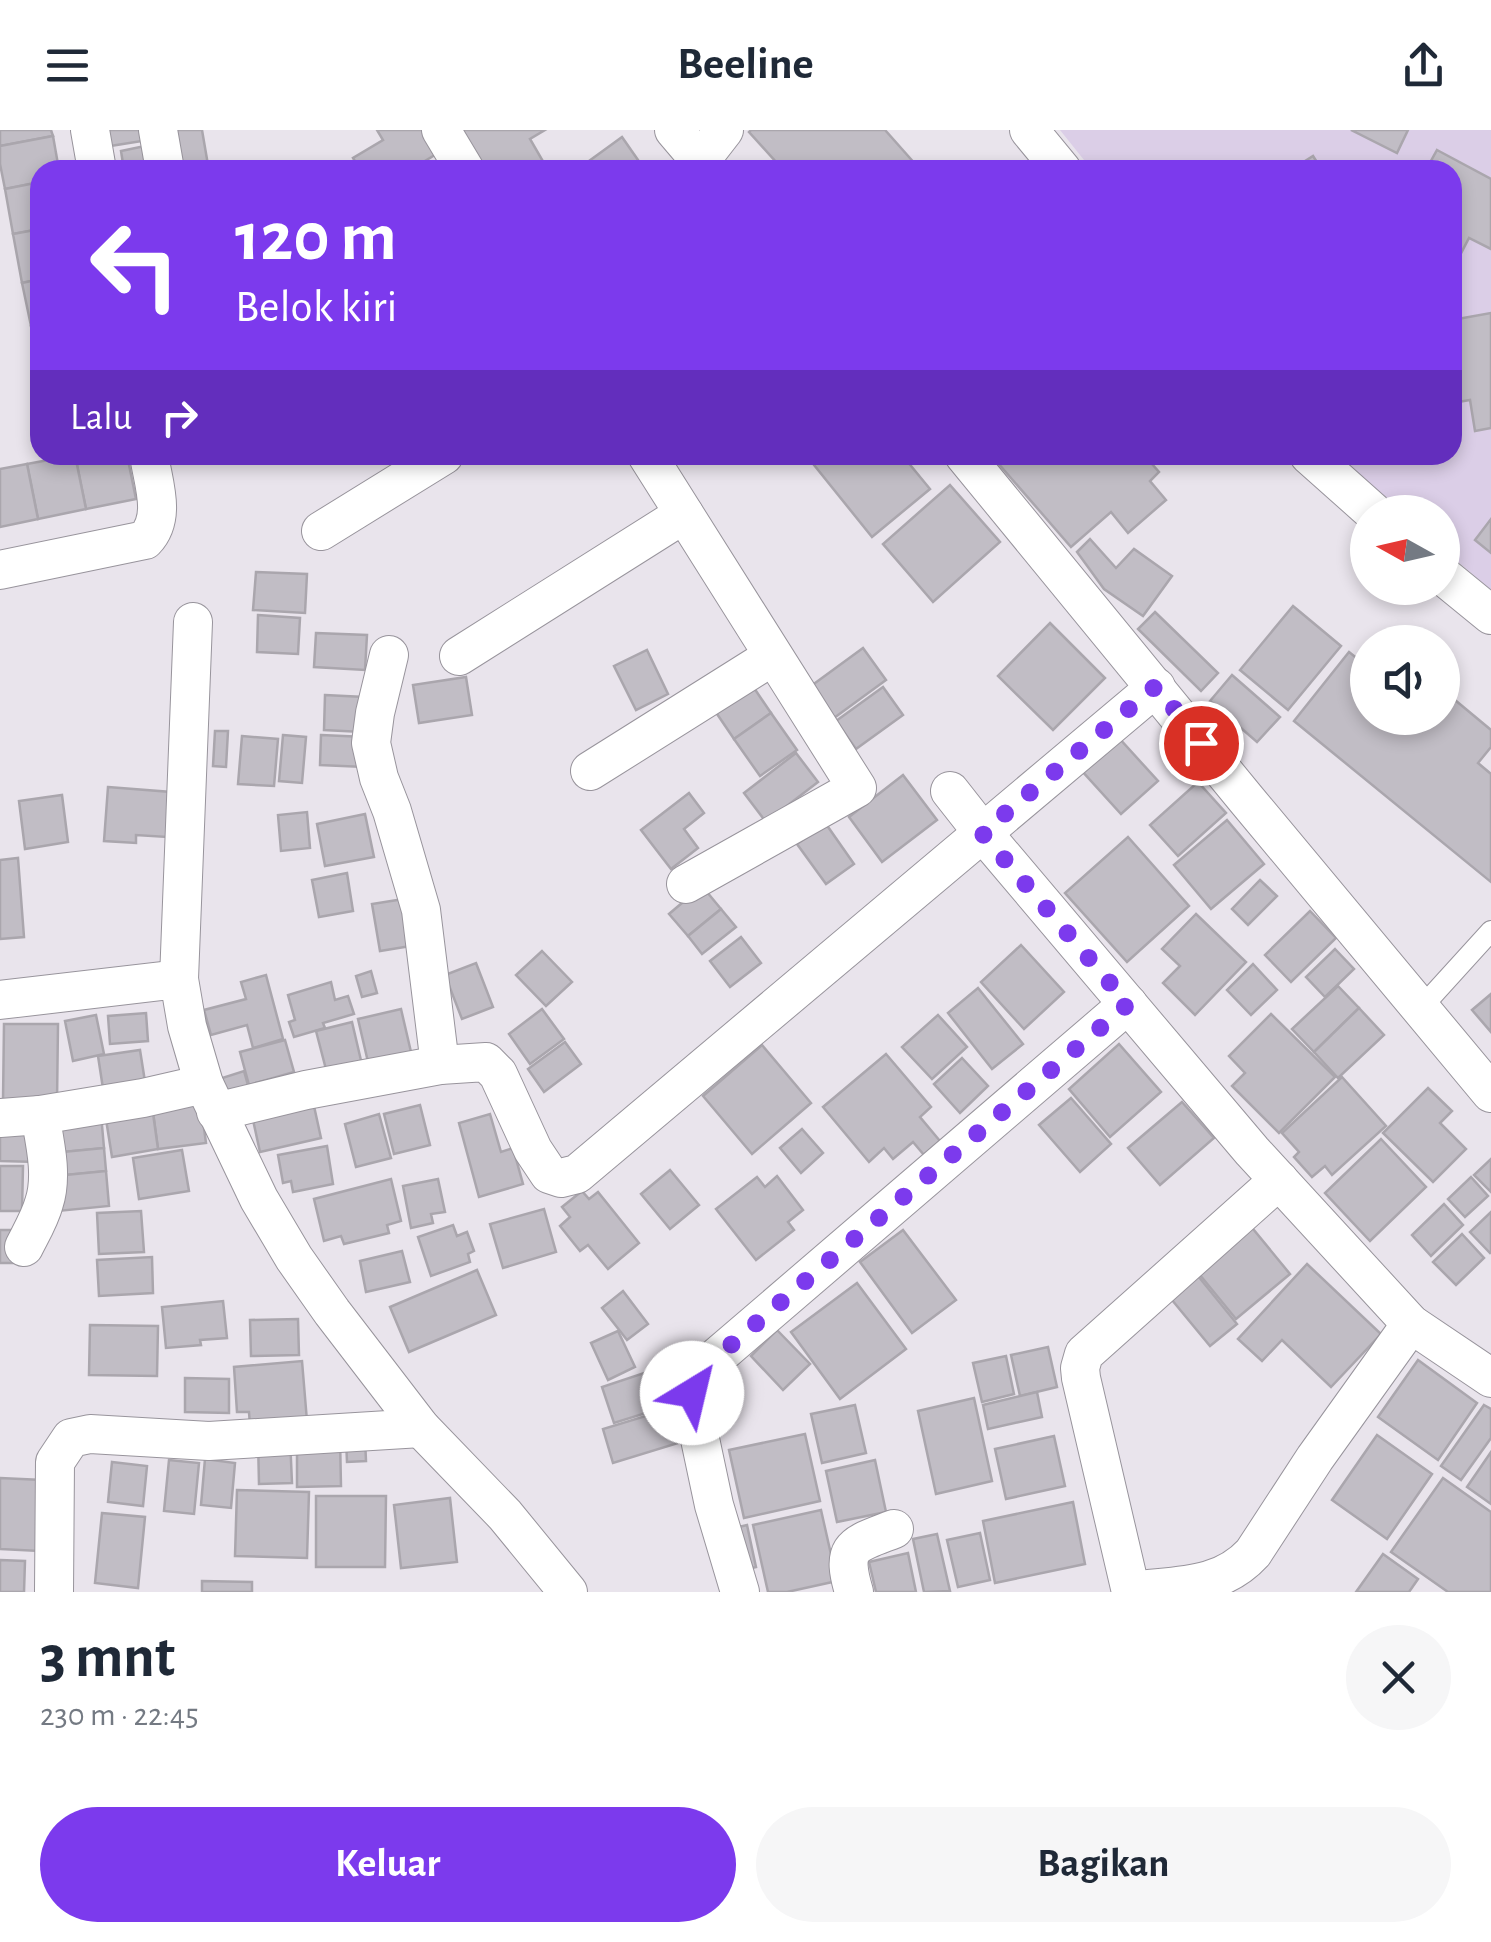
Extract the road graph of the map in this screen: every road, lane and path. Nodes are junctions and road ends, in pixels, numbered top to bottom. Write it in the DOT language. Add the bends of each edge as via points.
graph roads {
  1 [pos="90,130"];
  2 [pos="158,130"];
  3 [pos="441,130"];
  4 [pos="674,130"];
  5 [pos="724,130"];
  6 [pos="1029,130"];
  7 [pos="95,160"];
  8 [pos="163,160"];
  9 [pos="460,160"];
  10 [pos="700,160"];
  11 [pos="707,160"];
  12 [pos="1054,160"];
  13 [pos="150,465"];
  14 [pos="428,465"];
  15 [pos="653,465"];
  16 [pos="972,465"];
  17 [pos="1321,465"];
  18 [pos="1354,495"];
  19 [pos="684,514"];
  20 [pos="321,531"];
  21 [pos="0,570"];
  22 [pos="1460,590"];
  23 [pos="1491,615"];
  24 [pos="193,622"];
  25 [pos="389,655"];
  26 [pos="459,656"];
  27 [pos="773,656"];
  28 [pos="1156,686"];
  29 [pos="590,771"];
  30 [pos="950,791"];
  31 [pos="982,833"];
  32 [pos="686,884"];
  33 [pos="1491,930"];
  34 [pos="179,979"];
  35 [pos="0,1000"];
  36 [pos="1128,1004"];
  37 [pos="1420,1008"];
  38 [pos="440,1065"];
  39 [pos="1491,1093"];
  40 [pos="210,1098"];
  41 [pos="40,1115"];
  42 [pos="0,1118"];
  43 [pos="1279,1180"];
  44 [pos="24,1247"];
  45 [pos="1411,1324"];
  46 [pos="1491,1378"];
  47 [pos="421,1428"];
  48 [pos="894,1529"];
  49 [pos="1131,1591"];
  50 [pos="54,1592"];
  51 [pos="568,1592"];
  52 [pos="740,1592"];
  53 [pos="854,1592"];
  1 -- 7 [label="street"];
  2 -- 8 [label="street"];
  3 -- 9 [label="street"];
  4 -- 10 [label="street"];
  5 -- 11 [label="street"];
  6 -- 12 [label="street"];
  13 -- 21 [label="street" via="158,515 145,540"];
  14 -- 20 [label="street"];
  15 -- 19 [label="street"];
  16 -- 28 [label="street"];
  17 -- 18 [label="street"];
  19 -- 26 [label="street"];
  19 -- 27 [label="street"];
  22 -- 23 [label="street"];
  24 -- 34 [label="street"];
  25 -- 38 [label="street" via="371,743 420,910"];
  27 -- 29 [label="street"];
  27 -- 32 [label="street" via="856,788"];
  28 -- 31 [label="street"];
  28 -- 37 [label="street"];
  30 -- 31 [label="street"];
  31 -- 36 [label="street"];
  31 -- 38 [label="street" via="577,1174 549,1174 486,1062"];
  33 -- 37 [label="lane"];
  34 -- 35 [label="street"];
  34 -- 40 [label="street"];
  36 -- 43 [label="street"];
  36 -- 52 [label="street" via="694,1381 714,1505"];
  37 -- 39 [label="street"];
  38 -- 40 [label="street" via="306,1090"];
  40 -- 41 [label="street" via="144,1098"];
  40 -- 47 [label="street" via="294,1258"];
  41 -- 42 [label="street"];
  41 -- 44 [label="street" via="48,1179"];
  43 -- 45 [label="street"];
  43 -- 49 [label="street" via="1084,1354 1081,1378"];
  45 -- 46 [label="street"];
  45 -- 49 [label="street" via="1244,1563 1212,1580"];
  47 -- 50 [label="street" via="208,1442 70,1438 55,1462"];
  47 -- 51 [label="street" via="506,1515"];
  48 -- 53 [label="street" via="852,1548 847,1561"];
}
